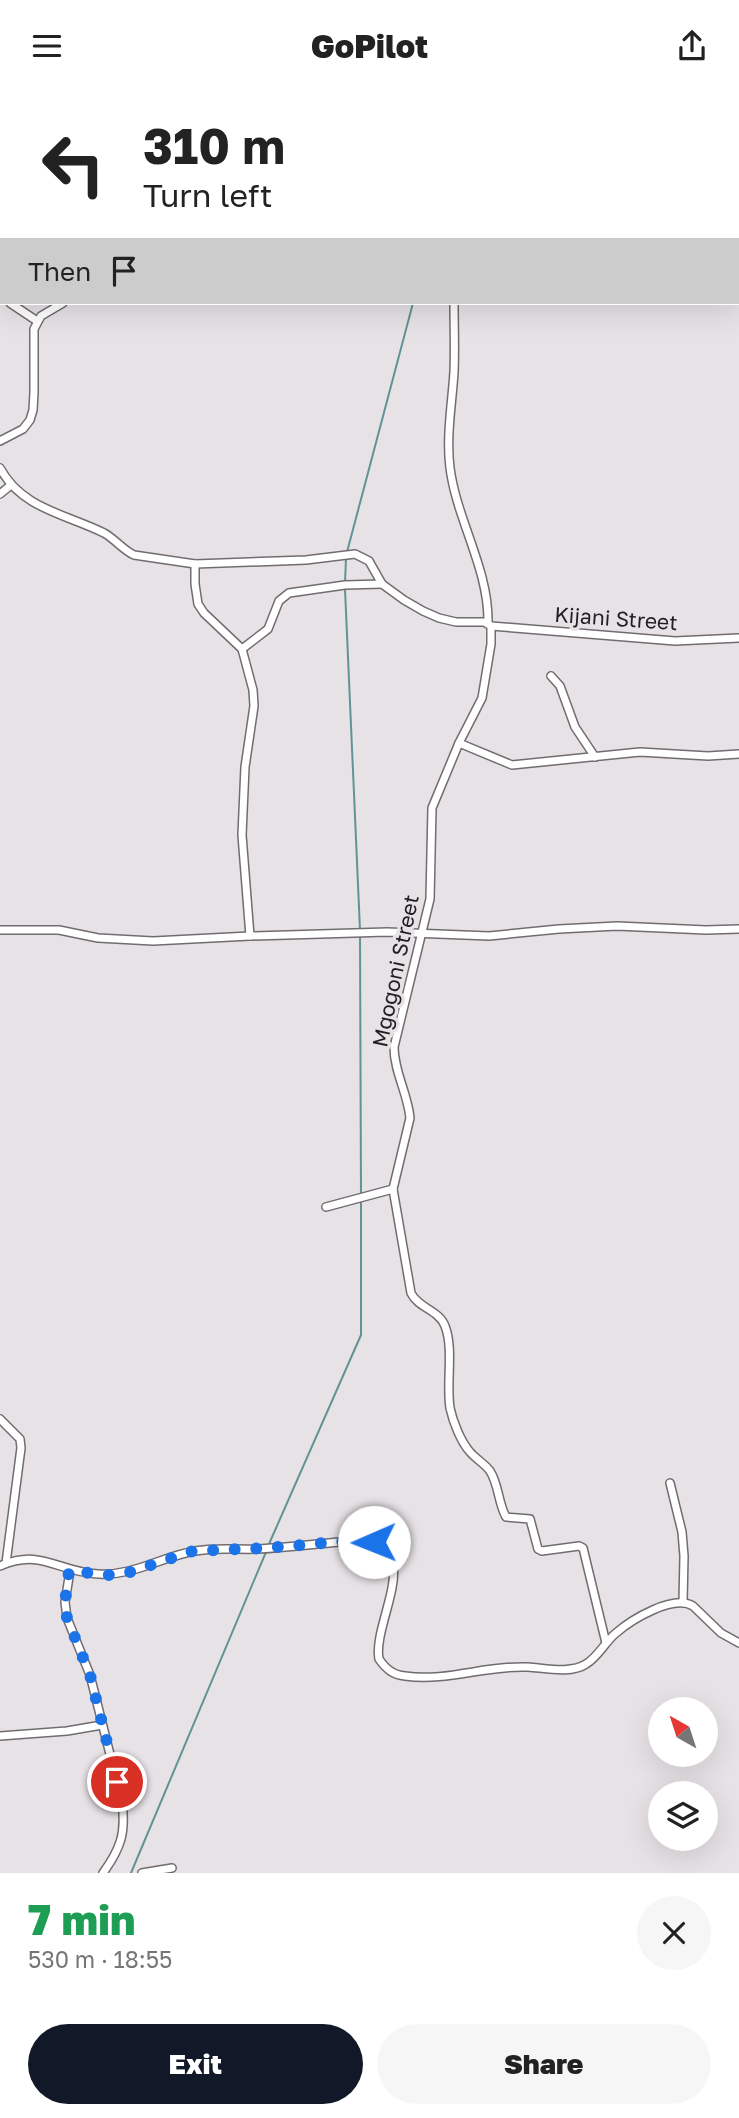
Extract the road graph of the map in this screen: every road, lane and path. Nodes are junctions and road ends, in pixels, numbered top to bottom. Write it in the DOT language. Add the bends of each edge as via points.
graph roads {
  1 [pos="13,305"];
  2 [pos="59,305"];
  3 [pos="454,305"];
  4 [pos="37,321"];
  5 [pos="0,441"];
  6 [pos="0,468"];
  7 [pos="10,485"];
  8 [pos="0,494"];
  9 [pos="195,564"];
  10 [pos="383,584"];
  11 [pos="490,625"];
  12 [pos="739,638"];
  13 [pos="242,649"];
  14 [pos="551,676"];
  15 [pos="459,743"];
  16 [pos="739,754"];
  17 [pos="595,757"];
  18 [pos="739,929"];
  19 [pos="0,930"];
  20 [pos="422,934"];
  21 [pos="250,936"];
  22 [pos="393,1189"];
  23 [pos="326,1207"];
  24 [pos="0,1419"];
  25 [pos="670,1483"];
  26 [pos="3,1565"];
  27 [pos="69,1571"];
  28 [pos="683,1602"];
  29 [pos="606,1643"];
  30 [pos="739,1643"];
  31 [pos="102,1725"];
  32 [pos="0,1736"];
  33 [pos="172,1868"];
  34 [pos="103,1873"];
  35 [pos="142,1873"];
  1 -- 4 [label="street"];
  2 -- 4 [label="street"];
  3 -- 11 [label="street, Mgogoni Street" via="450,468 484,587"];
  4 -- 5 [label="street" via="33,410 23,429"];
  6 -- 7 [label="street"];
  7 -- 8 [label="street"];
  7 -- 9 [label="street" via="28,499 105,534 134,555"];
  9 -- 10 [label="street" via="355,554 369,561"];
  9 -- 13 [label="street" via="198,604"];
  10 -- 11 [label="street" via="439,618"];
  10 -- 13 [label="street" via="289,593 279,601 268,629"];
  11 -- 12 [label="street, Kijani Street" via="675,641"];
  11 -- 15 [label="street, Mgogoni Street" via="482,698"];
  13 -- 21 [label="street" via="254,706 242,835"];
  14 -- 17 [label="street" via="560,685 576,727"];
  15 -- 17 [label="street" via="512,765"];
  15 -- 20 [label="street, Mgogoni Street" via="432,808 430,899"];
  16 -- 17 [label="street" via="650,751"];
  18 -- 20 [label="street" via="617,926 489,936"];
  19 -- 21 [label="street" via="59,930 153,941"];
  20 -- 21 [label="street"];
  20 -- 22 [label="street, Mgogoni Street" via="394,1047 410,1118"];
  22 -- 23 [label="street"];
  22 -- 29 [label="street, Mgogoni Street" via="413,1297 438,1315 447,1334 454,1421 470,1453 491,1473 506,1517 530,1519 538,1549 583,1548"];
  24 -- 26 [label="street" via="20,1439 21,1448"];
  25 -- 28 [label="street" via="682,1532"];
  26 -- 27 [label="street" via="33,1558"];
  27 -- 29 [label="street" via="110,1575 193,1551 360,1540 382,1545 392,1557 393,1582 378,1654 390,1672 441,1678 507,1667 577,1668"];
  27 -- 31 [label="street" via="67,1618 90,1675"];
  28 -- 29 [label="street" via="643,1615"];
  28 -- 30 [label="street"];
  31 -- 32 [label="street"];
  31 -- 34 [label="street" via="124,1816 119,1848"];
  33 -- 35 [label="street"];
}
